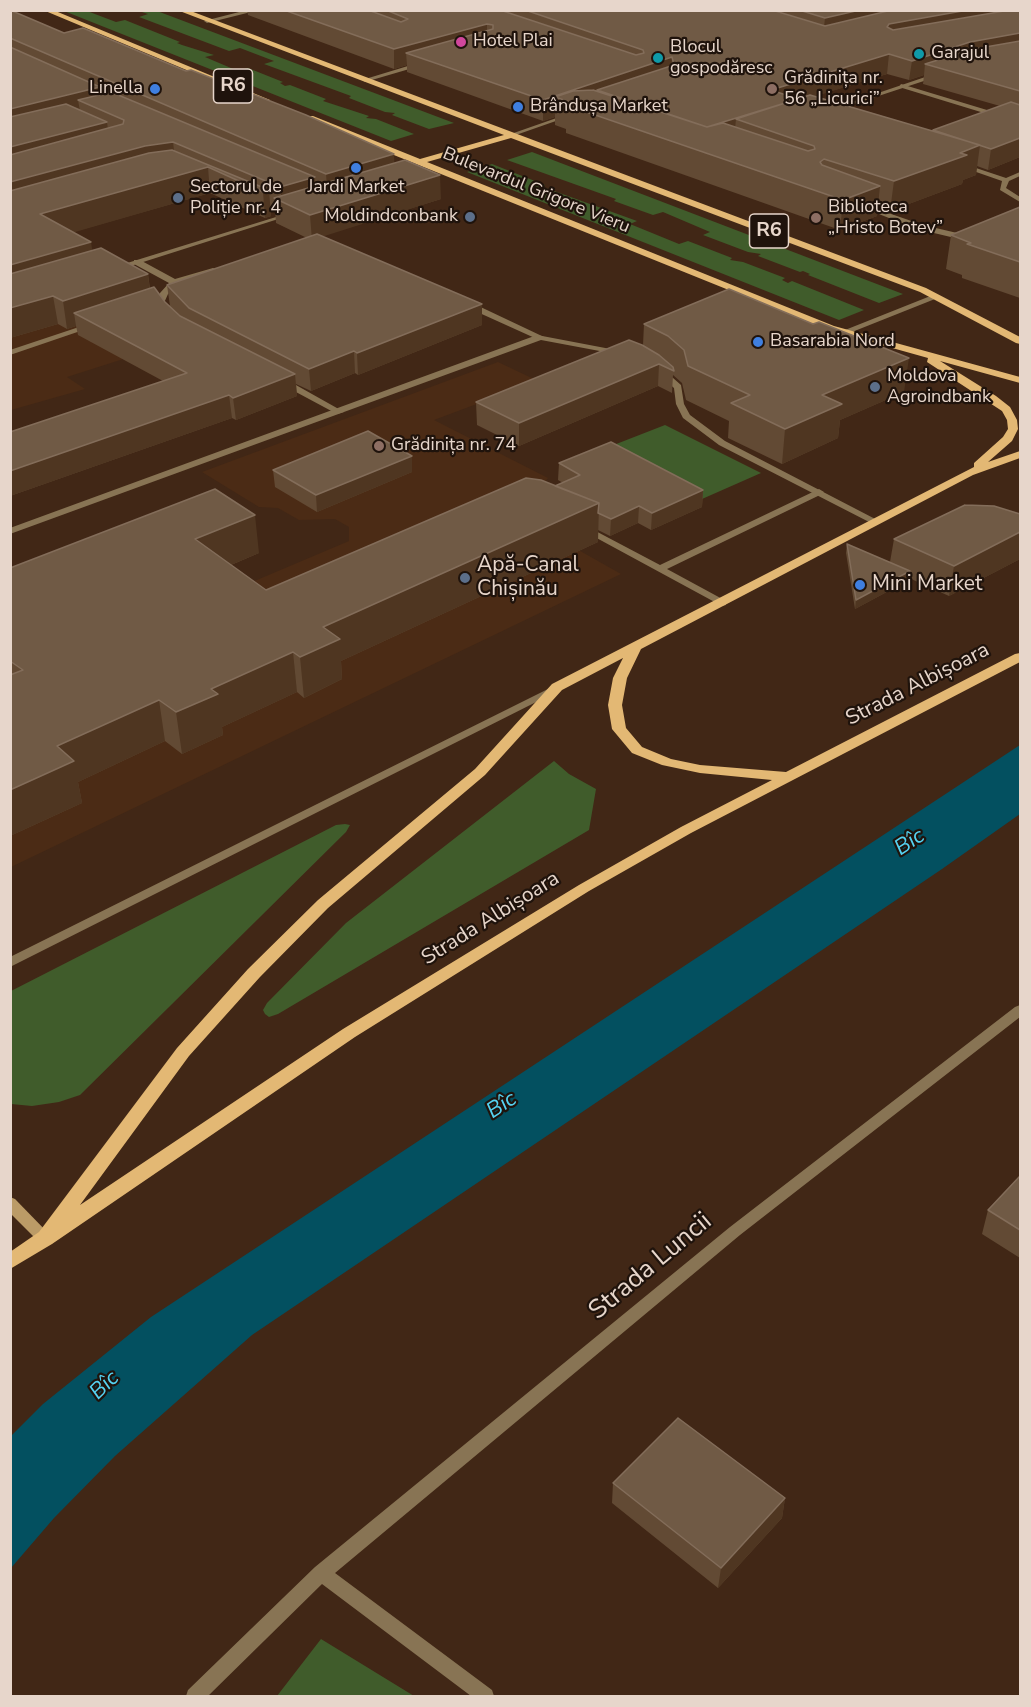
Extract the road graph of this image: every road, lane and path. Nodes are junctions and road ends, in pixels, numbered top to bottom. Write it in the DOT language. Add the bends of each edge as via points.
graph roads {
  1 [pos="46,10"];
  2 [pos="180,10"];
  3 [pos="257,10"];
  4 [pos="207,21"];
  5 [pos="426,63"];
  6 [pos="940,74"];
  7 [pos="365,80"];
  8 [pos="901,86"];
  9 [pos="273,103"];
  10 [pos="824,112"];
  11 [pos="576,114"];
  12 [pos="306,116"];
  13 [pos="1020,122"];
  14 [pos="511,135"];
  15 [pos="949,161"];
  16 [pos="420,162"];
  17 [pos="1020,174"];
  18 [pos="1006,180"];
  19 [pos="1020,200"];
  20 [pos="855,204"];
  21 [pos="304,210"];
  22 [pos="271,212"];
  23 [pos="282,217"];
  24 [pos="973,235"];
  25 [pos="137,262"];
  26 [pos="219,268"];
  27 [pos="105,271"];
  28 [pos="174,282"];
  29 [pos="936,297"];
  30 [pos="464,302"];
  31 [pos="160,303"];
  32 [pos="150,307"];
  33 [pos="172,320"];
  34 [pos="983,321"];
  35 [pos="96,324"];
  36 [pos="1020,330"];
  37 [pos="844,332"];
  38 [pos="540,337"];
  39 [pos="1020,341"];
  40 [pos="10,352"];
  41 [pos="918,352"];
  42 [pos="634,358"];
  43 [pos="654,368"];
  44 [pos="278,379"];
  45 [pos="1020,380"];
  46 [pos="340,412"];
  47 [pos="1020,454"];
  48 [pos="969,473"];
  49 [pos="819,492"];
  50 [pos="876,522"];
  51 [pos="577,525"];
  52 [pos="10,531"];
  53 [pos="660,569"];
  54 [pos="722,603"];
  55 [pos="635,647"];
  56 [pos="1020,657"];
  57 [pos="557,687"];
  58 [pos="790,777"];
  59 [pos="10,963"];
  60 [pos="1020,1010"];
  61 [pos="10,1203"];
  62 [pos="45,1239"];
  63 [pos="10,1262"];
  64 [pos="321,1573"];
  65 [pos="195,1696"];
  66 [pos="485,1696"];
  1 -- 9 [label="main road, R6"];
  2 -- 4 [label="main road, Bulevardul Grigore Vieru / R6"];
  3 -- 4 [label="street"];
  4 -- 7 [label="main road, Bulevardul Grigore Vieru / R6"];
  5 -- 7 [label="street"];
  6 -- 8 [label="street"];
  7 -- 14 [label="main road, Bulevardul Grigore Vieru / R6"];
  8 -- 10 [label="street"];
  8 -- 13 [label="street"];
  11 -- 14 [label="street"];
  12 -- 16 [label="main road, Bulevardul Grigore Vieru"];
  14 -- 16 [label="main road"];
  14 -- 29 [label="main road, Bulevardul Grigore Vieru / R6"];
  15 -- 18 [label="street"];
  16 -- 37 [label="main road, Bulevardul Grigore Vieru" via="434,171"];
  17 -- 18 [label="street"];
  18 -- 19 [label="street" via="1002,189"];
  20 -- 24 [label="street" via="932,230 955,236"];
  21 -- 23 [label="street"];
  22 -- 23 [label="street"];
  23 -- 25 [label="street"];
  25 -- 27 [label="street"];
  25 -- 28 [label="street"];
  26 -- 28 [label="street"];
  28 -- 31 [label="street"];
  29 -- 34 [label="main road, Bulevardul Grigore Vieru / R6"];
  29 -- 37 [label="street"];
  30 -- 38 [label="street"];
  31 -- 32 [label="street"];
  31 -- 33 [label="street"];
  34 -- 36 [label="main road"];
  34 -- 39 [label="main road, Bulevardul Grigore Vieru / R6"];
  35 -- 40 [label="street"];
  37 -- 41 [label="main road, Bulevardul Grigore Vieru"];
  38 -- 42 [label="street" via="599,347"];
  38 -- 46 [label="street"];
  41 -- 45 [label="main road, Bulevardul Grigore Vieru"];
  41 -- 48 [label="main road" via="992,398 1012,420 1008,439"];
  43 -- 49 [label="street" via="678,387 680,404 693,422 722,443"];
  44 -- 46 [label="street"];
  46 -- 52 [label="street"];
  47 -- 48 [label="main road"];
  48 -- 50 [label="main road"];
  49 -- 50 [label="street"];
  49 -- 53 [label="street"];
  50 -- 54 [label="main road"];
  51 -- 53 [label="street"];
  53 -- 54 [label="street"];
  54 -- 55 [label="main road"];
  55 -- 57 [label="main road"];
  55 -- 58 [label="main road" via="620,678 615,705 620,729 638,750 700,770"];
  56 -- 58 [label="main road, Strada Albișoara"];
  57 -- 59 [label="street"];
  57 -- 62 [label="main road" via="480,772 323,904 254,973 183,1052"];
  58 -- 62 [label="main road, Strada Albișoara" via="584,888 349,1033"];
  60 -- 64 [label="street, Strada Luncii" via="735,1231"];
  61 -- 62 [label="main road"];
  62 -- 63 [label="main road, Strada Albișoara"];
  64 -- 65 [label="street, Strada Luncii"];
  64 -- 66 [label="street"];
}
